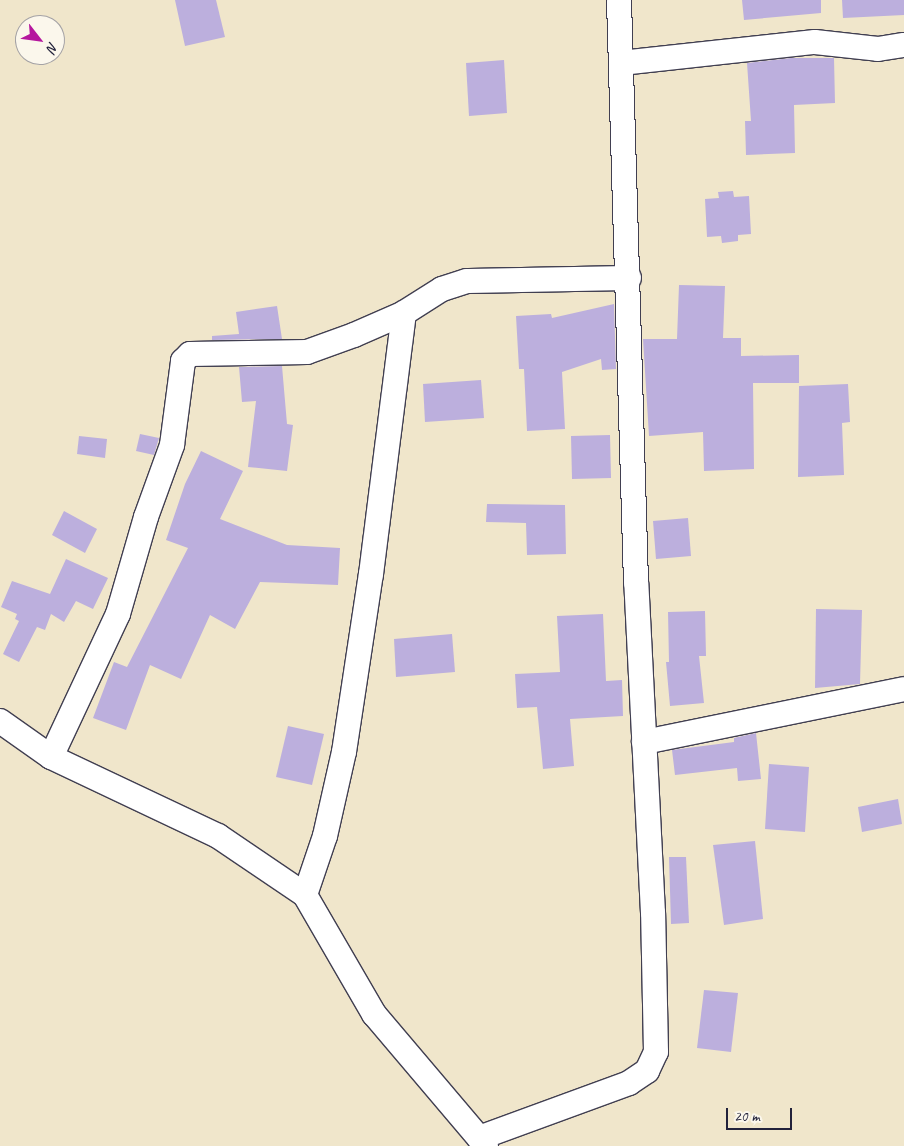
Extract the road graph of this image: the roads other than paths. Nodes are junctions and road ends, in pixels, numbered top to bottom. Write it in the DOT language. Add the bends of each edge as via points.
graph roads {
  1 [pos="619,0"];
  2 [pos="904,45"];
  3 [pos="621,63"];
  4 [pos="629,278"];
  5 [pos="404,313"];
  6 [pos="904,689"];
  7 [pos="0,721"];
  8 [pos="644,742"];
  9 [pos="51,757"];
  10 [pos="305,894"];
  11 [pos="482,1142"];
  1 -- 3 [label="street"];
  2 -- 3 [label="street" via="878,49 815,42"];
  3 -- 4 [label="street"];
  4 -- 5 [label="street" via="467,281 442,289"];
  4 -- 8 [label="street" via="636,584"];
  5 -- 9 [label="street" via="307,352 190,354 183,361 172,445 146,517 118,614"];
  5 -- 10 [label="street" via="374,555 344,752 325,836"];
  6 -- 8 [label="street"];
  7 -- 9 [label="street"];
  8 -- 11 [label="street" via="656,1052 647,1071 629,1083"];
  9 -- 10 [label="street" via="218,836"];
  10 -- 11 [label="street" via="374,1014"];
}
